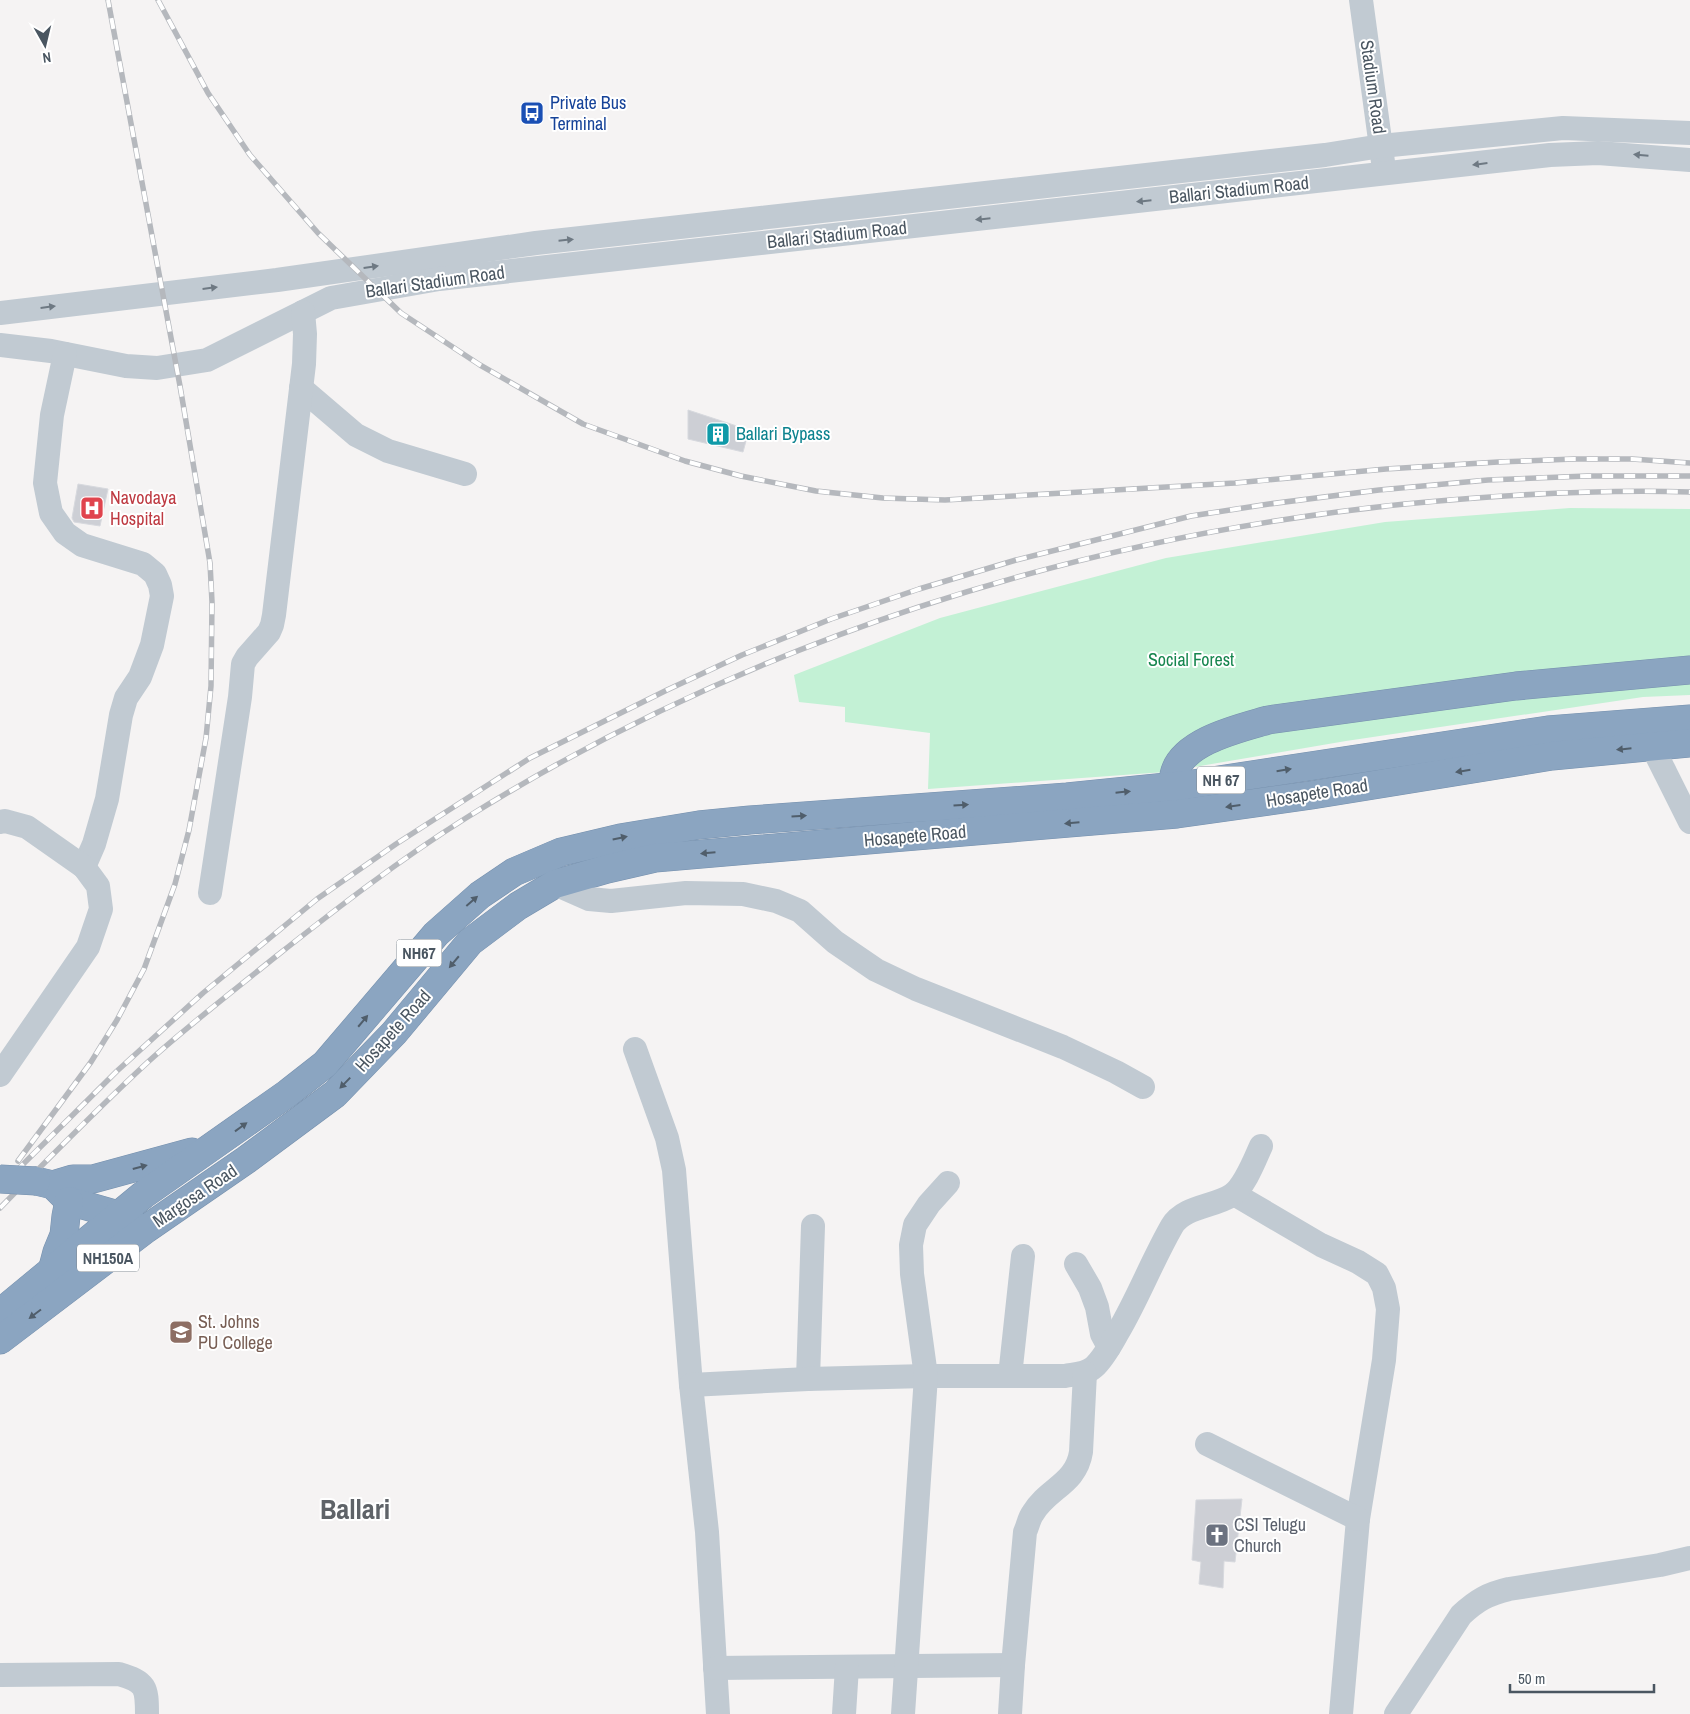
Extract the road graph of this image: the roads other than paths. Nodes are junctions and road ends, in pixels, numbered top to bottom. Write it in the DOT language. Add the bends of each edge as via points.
graph roads {
  1 [pos="1361,0"];
  2 [pos="1690,133"];
  3 [pos="1381,146"];
  4 [pos="1690,160"];
  5 [pos="1385,174"];
  6 [pos="536,243"];
  7 [pos="538,268"];
  8 [pos="303,312"];
  9 [pos="0,313"];
  10 [pos="0,345"];
  11 [pos="65,354"];
  12 [pos="302,388"];
  13 [pos="466,474"];
  14 [pos="1690,670"];
  15 [pos="1690,719"];
  16 [pos="1690,743"];
  17 [pos="1652,746"];
  18 [pos="1173,786"];
  19 [pos="1177,814"];
  20 [pos="750,820"];
  21 [pos="0,822"];
  22 [pos="1690,822"];
  23 [pos="84,867"];
  24 [pos="555,884"];
  25 [pos="210,893"];
  26 [pos="635,1049"];
  27 [pos="0,1075"];
  28 [pos="1142,1087"];
  29 [pos="217,1144"];
  30 [pos="1261,1146"];
  31 [pos="246,1160"];
  32 [pos="0,1179"];
  33 [pos="93,1179"];
  34 [pos="948,1182"];
  35 [pos="53,1189"];
  36 [pos="1234,1194"];
  37 [pos="143,1195"];
  38 [pos="169,1213"];
  39 [pos="118,1215"];
  40 [pos="813,1226"];
  41 [pos="146,1229"];
  42 [pos="1023,1256"];
  43 [pos="1076,1264"];
  44 [pos="61,1279"];
  45 [pos="0,1313"];
  46 [pos="0,1340"];
  47 [pos="1109,1347"];
  48 [pos="1085,1373"];
  49 [pos="926,1376"];
  50 [pos="1010,1376"];
  51 [pos="808,1379"];
  52 [pos="691,1385"];
  53 [pos="1207,1444"];
  54 [pos="1358,1519"];
  55 [pos="1690,1558"];
  56 [pos="1012,1665"];
  57 [pos="906,1666"];
  58 [pos="846,1667"];
  59 [pos="715,1668"];
  60 [pos="0,1675"];
  61 [pos="147,1714"];
  62 [pos="718,1714"];
  63 [pos="844,1714"];
  64 [pos="903,1714"];
  65 [pos="1010,1714"];
  66 [pos="1341,1714"];
  67 [pos="1396,1714"];
  1 -- 3 [label="street, Stadium Road"];
  2 -- 3 [label="street, Ballari Stadium Road" via="1563,128"];
  3 -- 5 [label="street, Stadium Road"];
  6 -- 3 [label="street, Ballari Stadium Road, one-way" via="1325,155"];
  4 -- 5 [label="street, Ballari Stadium Road, one-way" via="1572,153"];
  5 -- 7 [label="street, Ballari Stadium Road, one-way"];
  6 -- 7 [label="street"];
  9 -- 6 [label="street, Ballari Stadium Road, one-way" via="277,280"];
  7 -- 8 [label="street, Ballari Stadium Road" via="439,279 331,298"];
  8 -- 11 [label="street, Ballari Stadium Road" via="198,362 157,368 126,366"];
  8 -- 12 [label="street"];
  10 -- 11 [label="street, Ballari Stadium Road"];
  11 -- 23 [label="street" via="52,415 46,484 51,513 65,534 82,545 143,564 154,574 162,596 152,645 121,715 107,800"];
  12 -- 13 [label="street" via="356,435 388,451"];
  12 -- 25 [label="street" via="272,625 243,664"];
  14 -- 18 [label="highway" via="1516,686 1268,720 1233,730 1192,750 1180,762"];
  18 -- 15 [label="highway, Hosapete Road / NH 67, one-way" via="1548,730"];
  16 -- 17 [label="highway, Hosapete Road / NH67"];
  17 -- 19 [label="highway, Hosapete Road / NH67, one-way" via="1552,756"];
  17 -- 22 [label="street"];
  18 -- 19 [label="highway"];
  20 -- 18 [label="highway, Hosapete Road / NH 67, one-way"];
  19 -- 24 [label="highway, Hosapete Road / NH67, one-way" via="655,858"];
  29 -- 20 [label="highway, NH67, one-way" via="326,1064 436,934 480,895 514,872 561,852 620,838"];
  21 -- 23 [label="street" via="5,820 27,827"];
  23 -- 27 [label="street" via="98,886 101,909 88,947"];
  24 -- 28 [label="street" via="589,899 611,901 686,893 743,894 776,901 800,911 835,942 876,970 1063,1047"];
  24 -- 31 [label="highway, Hosapete Road / NH67, one-way" via="518,906 470,942 394,1032 335,1094"];
  26 -- 52 [label="street" via="667,1138 674,1170"];
  33 -- 29 [label="highway, one-way"];
  29 -- 37 [label="highway, NH67"];
  30 -- 36 [label="street"];
  31 -- 38 [label="highway, Margosa Road / NH67"];
  32 -- 35 [label="highway, NH150A, bridge"];
  33 -- 35 [label="highway, NH150A" via="73,1179"];
  33 -- 37 [label="highway, NH150A"];
  34 -- 49 [label="street" via="915,1225 911,1245"];
  35 -- 39 [label="highway, NH150A"];
  35 -- 44 [label="highway" via="66,1216 64,1235 57,1252"];
  36 -- 47 [label="street" via="1190,1211 1175,1222"];
  36 -- 54 [label="street" via="1321,1245 1365,1266 1377,1274 1384,1288 1388,1309 1384,1360"];
  37 -- 38 [label="highway, NH150A"];
  37 -- 39 [label="highway, NH150A"];
  38 -- 41 [label="highway, Margosa Road / NH150A"];
  39 -- 41 [label="highway, NH150A"];
  39 -- 44 [label="highway, NH150A"];
  40 -- 51 [label="street"];
  41 -- 44 [label="highway, Margosa Road / NH150A"];
  42 -- 50 [label="street"];
  43 -- 47 [label="street" via="1098,1307 1102,1334"];
  44 -- 45 [label="highway"];
  44 -- 46 [label="highway, Margosa Road / NH150A, one-way"];
  47 -- 48 [label="street"];
  48 -- 50 [label="street"];
  48 -- 56 [label="street" via="1080,1463 1073,1475 1032,1513 1025,1532"];
  49 -- 50 [label="street"];
  49 -- 51 [label="street"];
  49 -- 57 [label="street"];
  51 -- 52 [label="street"];
  52 -- 59 [label="street" via="707,1532"];
  53 -- 54 [label="street"];
  54 -- 66 [label="street"];
  55 -- 67 [label="street" via="1509,1589 1475,1602 1461,1615"];
  56 -- 57 [label="street"];
  56 -- 65 [label="street"];
  57 -- 58 [label="street"];
  57 -- 64 [label="street"];
  58 -- 59 [label="street"];
  58 -- 63 [label="street"];
  59 -- 62 [label="street"];
  60 -- 61 [label="street" via="119,1674 142,1685 147,1694"];
}
